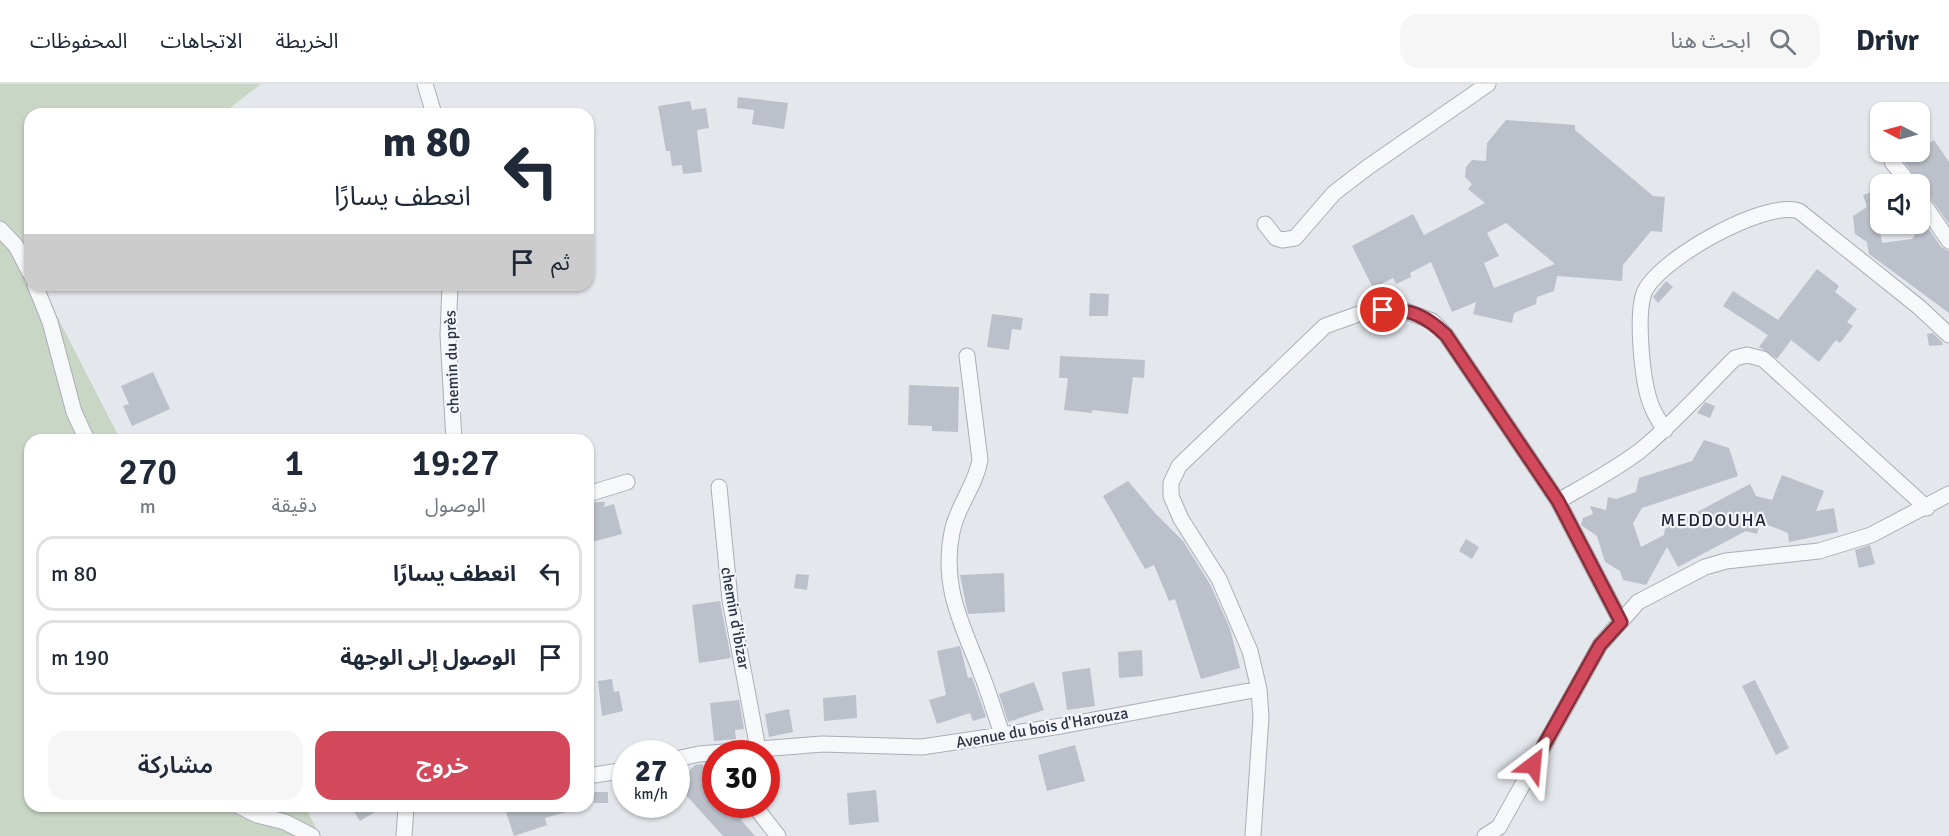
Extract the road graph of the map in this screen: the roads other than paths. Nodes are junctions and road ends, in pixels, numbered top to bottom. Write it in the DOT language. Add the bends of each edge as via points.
graph roads {
  1 [pos="425,84"];
  2 [pos="1488,84"];
  3 [pos="432,108"];
  4 [pos="1892,162"];
  5 [pos="1902,174"];
  6 [pos="1930,213"];
  7 [pos="1265,224"];
  8 [pos="0,229"];
  9 [pos="1949,241"];
  10 [pos="24,261"];
  11 [pos="37,291"];
  12 [pos="450,291"];
  13 [pos="1949,335"];
  14 [pos="967,356"];
  15 [pos="1665,430"];
  16 [pos="84,434"];
  17 [pos="454,434"];
  18 [pos="627,482"];
  19 [pos="719,487"];
  20 [pos="594,491"];
  21 [pos="1949,494"];
  22 [pos="1558,501"];
  23 [pos="1927,508"];
  24 [pos="1621,622"];
  25 [pos="1259,689"];
  26 [pos="1002,734"];
  27 [pos="756,740"];
  28 [pos="780,747"];
  29 [pos="699,754"];
  30 [pos="702,754"];
  31 [pos="690,756"];
  32 [pos="702,756"];
  33 [pos="612,772"];
  34 [pos="594,775"];
  35 [pos="254,812"];
  36 [pos="406,812"];
  37 [pos="764,818"];
  38 [pos="1496,831"];
  39 [pos="312,836"];
  40 [pos="404,836"];
  41 [pos="778,836"];
  42 [pos="1253,836"];
  43 [pos="1485,836"];
  1 -- 3 [label="street"];
  2 -- 7 [label="street" via="1334,193 1296,238 1276,238"];
  4 -- 5 [label="street"];
  6 -- 9 [label="street"];
  8 -- 10 [label="street"];
  11 -- 16 [label="street"];
  12 -- 17 [label="street, chemin du près"];
  13 -- 15 [label="street" via="1799,211 1768,211 1713,235 1656,276 1644,292 1640,329 1649,400"];
  14 -- 26 [label="street" via="980,460 952,531 950,578 955,612"];
  15 -- 22 [label="street" via="1616,468"];
  15 -- 23 [label="street" via="1735,358 1747,355 1763,359"];
  18 -- 20 [label="street"];
  19 -- 27 [label="street, chemin d'ibizar" via="730,600"];
  21 -- 23 [label="street"];
  22 -- 24 [label="street"];
  22 -- 25 [label="street" via="1446,335 1432,321 1400,309 1367,311 1325,326 1179,466 1171,483 1171,496 1181,519 1218,579 1250,651"];
  23 -- 24 [label="street" via="1871,535 1819,551 1726,561 1705,567 1638,602"];
  24 -- 38 [label="street" via="1600,645"];
  25 -- 26 [label="street, Avenue du bois d'Harouza"];
  25 -- 42 [label="street" via="1261,717"];
  26 -- 28 [label="street, Avenue du bois d'Harouza" via="922,747 822,744"];
  29 -- 30 [label="street, Avenue du bois d'Harouza"];
  29 -- 31 [label="street, Avenue du bois d'Harouza"];
  29 -- 32 [label="street"];
  33 -- 34 [label="street"];
  35 -- 39 [label="street"];
  36 -- 40 [label="street"];
  37 -- 41 [label="street"];
  38 -- 43 [label="street"];
}
